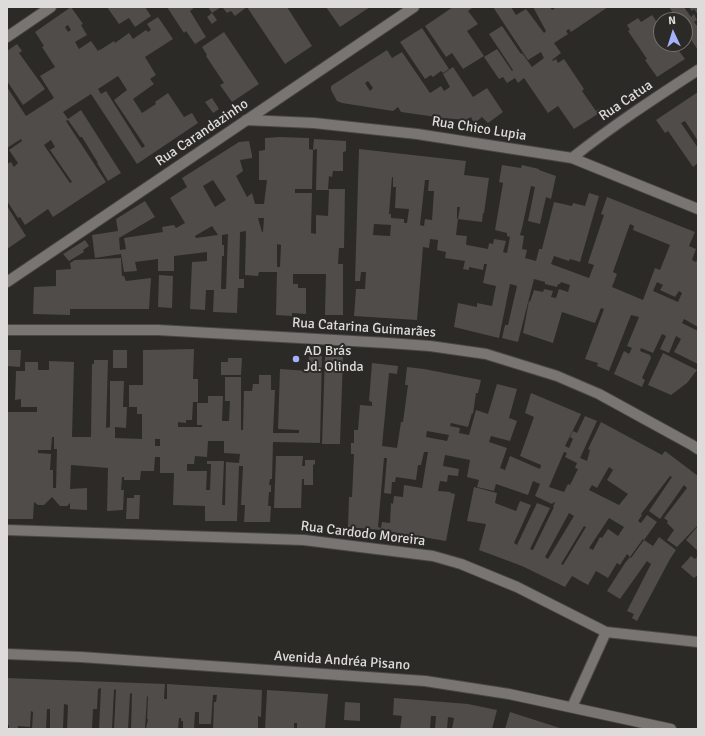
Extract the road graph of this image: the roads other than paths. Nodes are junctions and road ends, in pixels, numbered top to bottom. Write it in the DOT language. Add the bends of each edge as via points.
graph roads {
  1 [pos="52,7"];
  2 [pos="414,7"];
  3 [pos="7,37"];
  4 [pos="698,70"];
  5 [pos="246,120"];
  6 [pos="572,158"];
  7 [pos="698,209"];
  8 [pos="7,282"];
  9 [pos="7,330"];
  10 [pos="696,444"];
  11 [pos="7,530"];
  12 [pos="606,632"];
  13 [pos="698,642"];
  14 [pos="7,654"];
  15 [pos="572,707"];
  16 [pos="671,729"];
  1 -- 3 [label="street"];
  2 -- 5 [label="street, Rua Carandazinho"];
  4 -- 6 [label="street, Rua Catua" via="633,112"];
  5 -- 6 [label="street, Rua Chico Lupia" via="314,123 417,134"];
  5 -- 8 [label="street, Rua Carandazinho"];
  6 -- 7 [label="street, Rua Chico Lupia"];
  9 -- 10 [label="street, Rua Catarina Guimarães" via="166,330 430,346 486,354 557,376"];
  11 -- 12 [label="street, Rua Cardodo Moreira" via="304,540 433,556 461,564 517,587"];
  12 -- 13 [label="street, Rua Cardodo Moreira"];
  12 -- 15 [label="street"];
  14 -- 15 [label="street, Avenida Andréa Pisano" via="425,681"];
  15 -- 16 [label="street, Avenida Andréa Pisano"];
}
